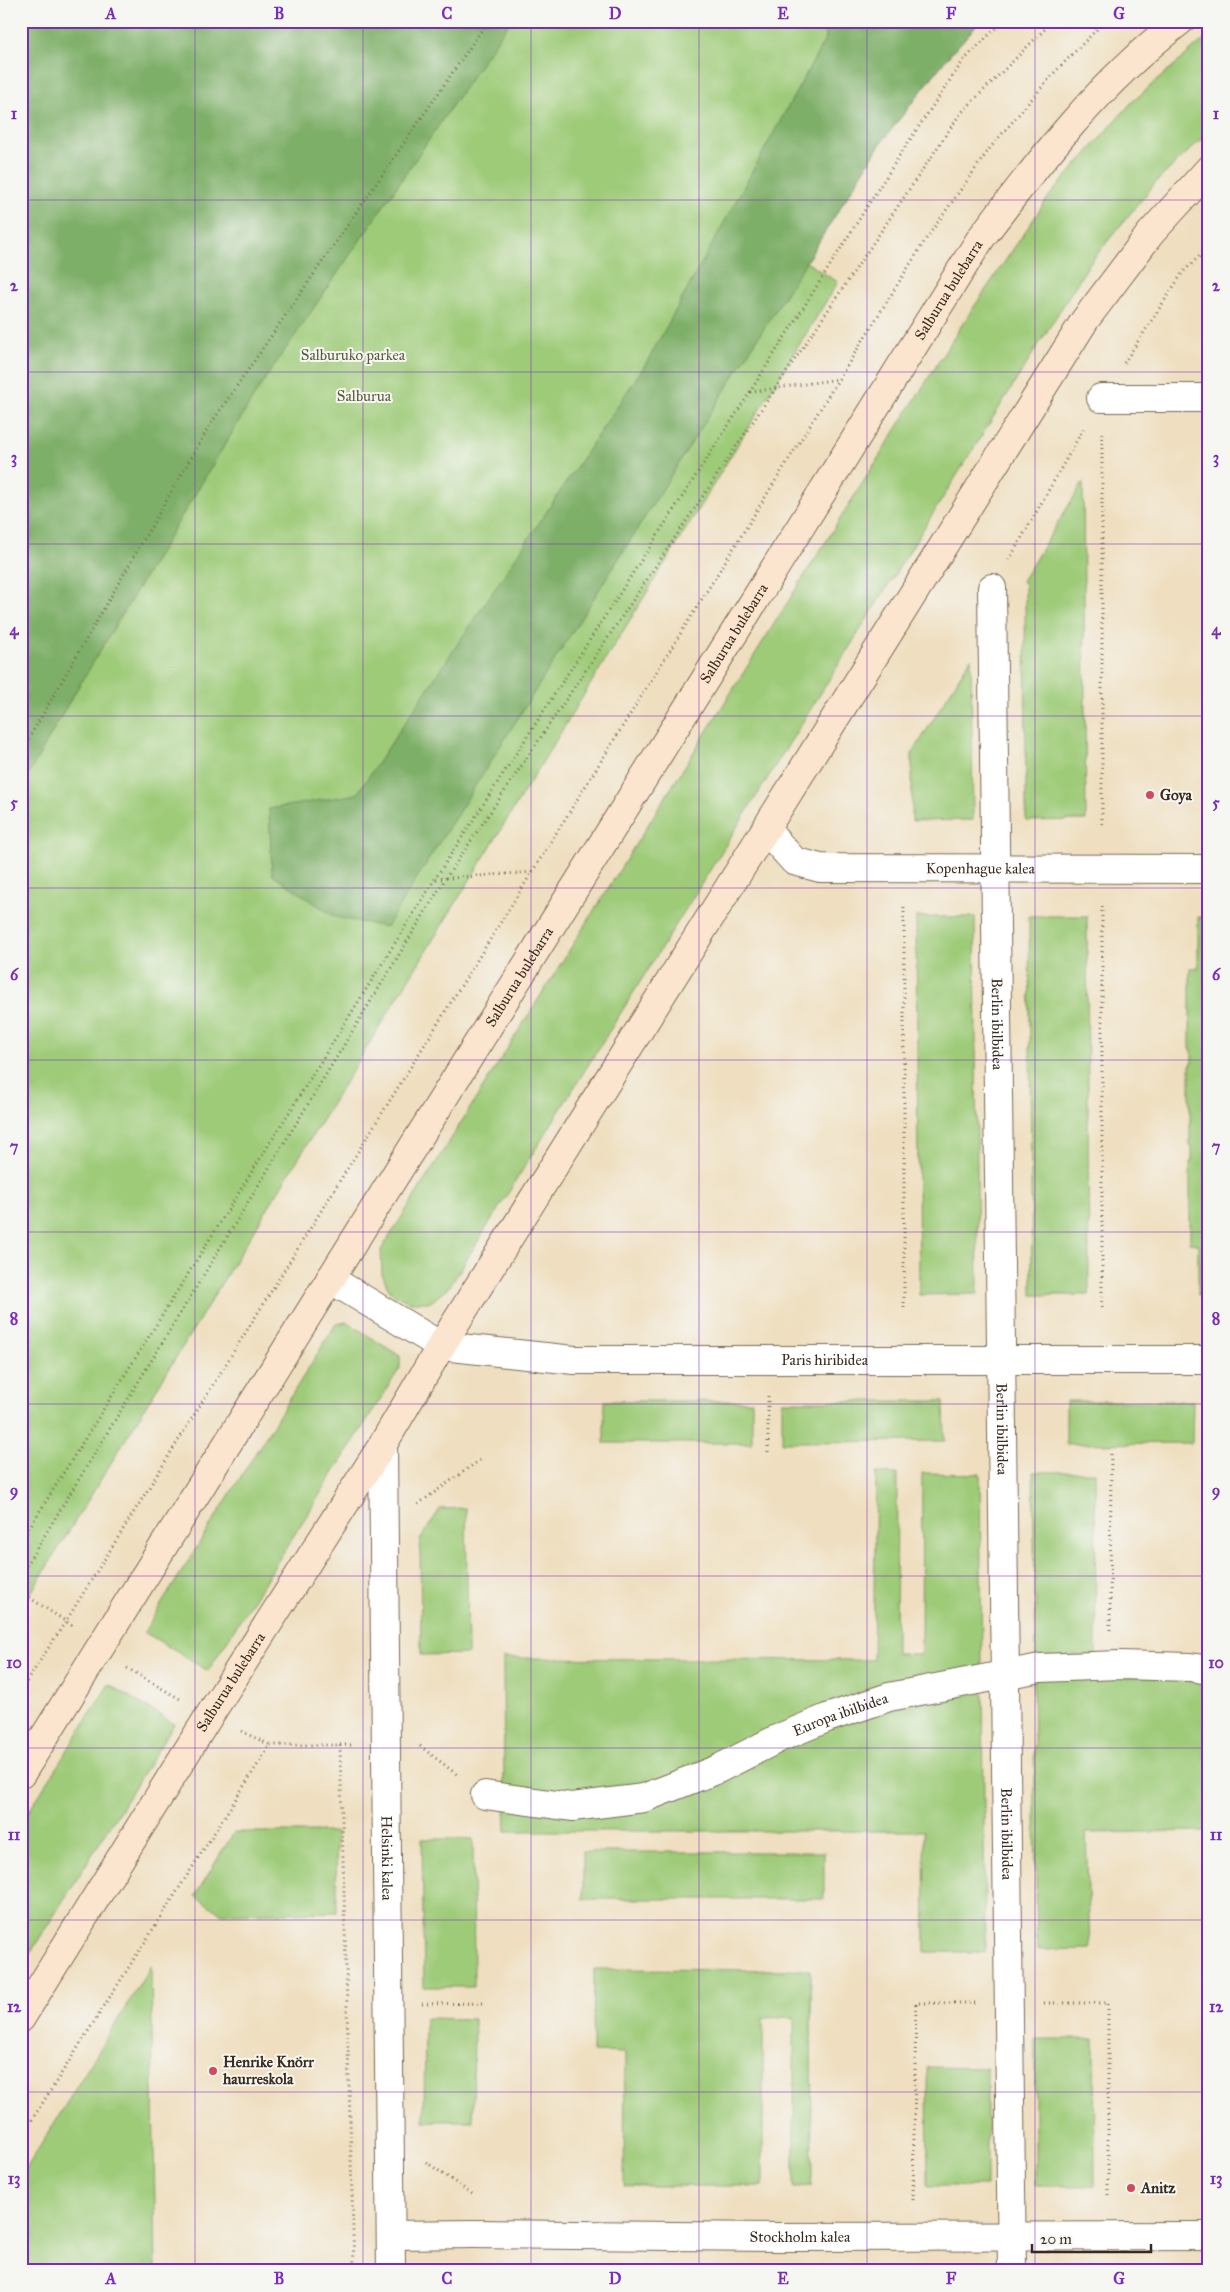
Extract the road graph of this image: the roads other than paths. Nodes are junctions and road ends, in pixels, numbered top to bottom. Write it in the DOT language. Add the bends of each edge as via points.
graph roads {
  1 [pos="1180,21"];
  2 [pos="1209,169"];
  3 [pos="1102,398"];
  4 [pos="1209,398"];
  5 [pos="992,588"];
  6 [pos="766,830"];
  7 [pos="995,868"];
  8 [pos="1209,868"];
  9 [pos="330,1279"];
  10 [pos="441,1346"];
  11 [pos="1209,1360"];
  12 [pos="1001,1361"];
  13 [pos="383,1444"];
  14 [pos="1209,1670"];
  15 [pos="1005,1674"];
  16 [pos="21,1774"];
  17 [pos="485,1796"];
  18 [pos="21,2018"];
  19 [pos="390,2235"];
  20 [pos="1209,2236"];
  21 [pos="1011,2237"];
  22 [pos="391,2271"];
  23 [pos="1012,2271"];
  1 -- 9 [label="main road, Salburua bulebarra" via="1104,87 1045,154 982,238"];
  2 -- 6 [label="main road, Salburua bulebarra" via="1150,234 1085,320"];
  3 -- 4 [label="street"];
  5 -- 7 [label="street, Berlin ibilbidea"];
  6 -- 7 [label="street, Kopenhague kalea" via="794,861 820,868"];
  6 -- 10 [label="main road, Salburua bulebarra"];
  7 -- 8 [label="street, Kopenhague kalea"];
  7 -- 12 [label="street, Berlin ibilbidea"];
  9 -- 10 [label="street"];
  9 -- 16 [label="main road, Salburua bulebarra"];
  10 -- 12 [label="street, Paris hiribidea" via="574,1360"];
  10 -- 13 [label="main road, Salburua bulebarra"];
  11 -- 12 [label="street, Paris hiribidea"];
  12 -- 15 [label="street, Berlin ibilbidea"];
  13 -- 18 [label="main road, Salburua bulebarra"];
  13 -- 19 [label="street, Helsinki kalea"];
  14 -- 15 [label="street, Europa ibilbidea" via="1109,1666 1040,1668"];
  15 -- 17 [label="street, Europa ibilbidea" via="889,1697 827,1718 718,1769 644,1798 572,1807"];
  15 -- 21 [label="street, Berlin ibilbidea"];
  19 -- 21 [label="street, Stockholm kalea"];
  19 -- 22 [label="street, Helsinki kalea"];
  20 -- 21 [label="street, Stockholm kalea"];
  21 -- 23 [label="street, Berlin ibilbidea"];
}
